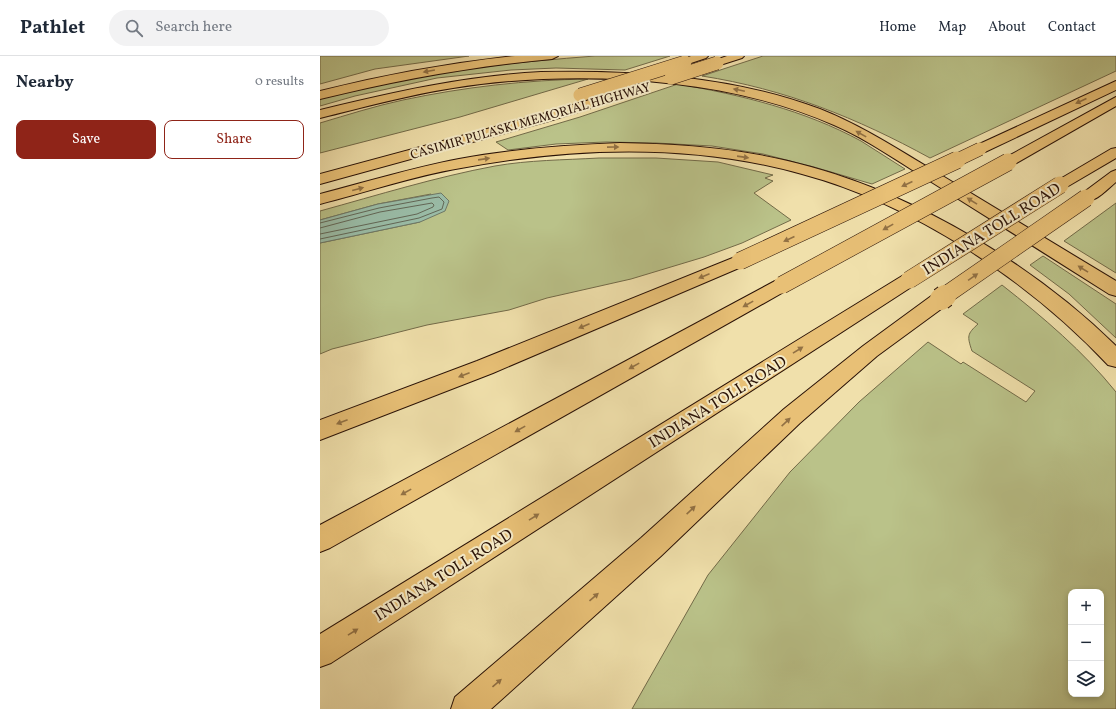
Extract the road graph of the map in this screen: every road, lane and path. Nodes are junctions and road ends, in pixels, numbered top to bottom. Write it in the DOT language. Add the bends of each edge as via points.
graph roads {
  1 [pos="552,56"];
  2 [pos="702,56"];
  3 [pos="738,56"];
  4 [pos="1116,85"];
  5 [pos="320,95"];
  6 [pos="1116,101"];
  7 [pos="320,114"];
  8 [pos="386,147"];
  9 [pos="1116,152"];
  10 [pos="1116,175"];
  11 [pos="320,179"];
  12 [pos="320,199"];
  13 [pos="1116,290"];
  14 [pos="1116,359"];
  15 [pos="320,430"];
  16 [pos="320,539"];
  17 [pos="320,652"];
  18 [pos="467,709"];
  1 -- 5 [label="highway, one-way" via="433,70 386,78"];
  2 -- 8 [label="highway, CASIMIR PULASKI MEMORIAL HIGHWAY, bridge" via="580,94"];
  3 -- 11 [label="highway, CASIMIR PULASKI MEMORIAL HIGHWAY, bridge" via="544,118"];
  4 -- 15 [label="highway, one-way, bridge" via="740,261 485,367"];
  6 -- 16 [label="highway, one-way, bridge"];
  13 -- 7 [label="highway, one-way" via="891,151 841,123 741,90 650,78 588,75 502,78 409,92"];
  17 -- 9 [label="highway, INDIANA TOLL ROAD, one-way, bridge"];
  18 -- 10 [label="highway, one-way, bridge" via="651,547 792,416 870,351"];
  12 -- 14 [label="highway, one-way" via="478,160 543,151 592,147 642,147 693,150 750,158 802,169 852,185 919,215 1010,268 1055,301"];
}
